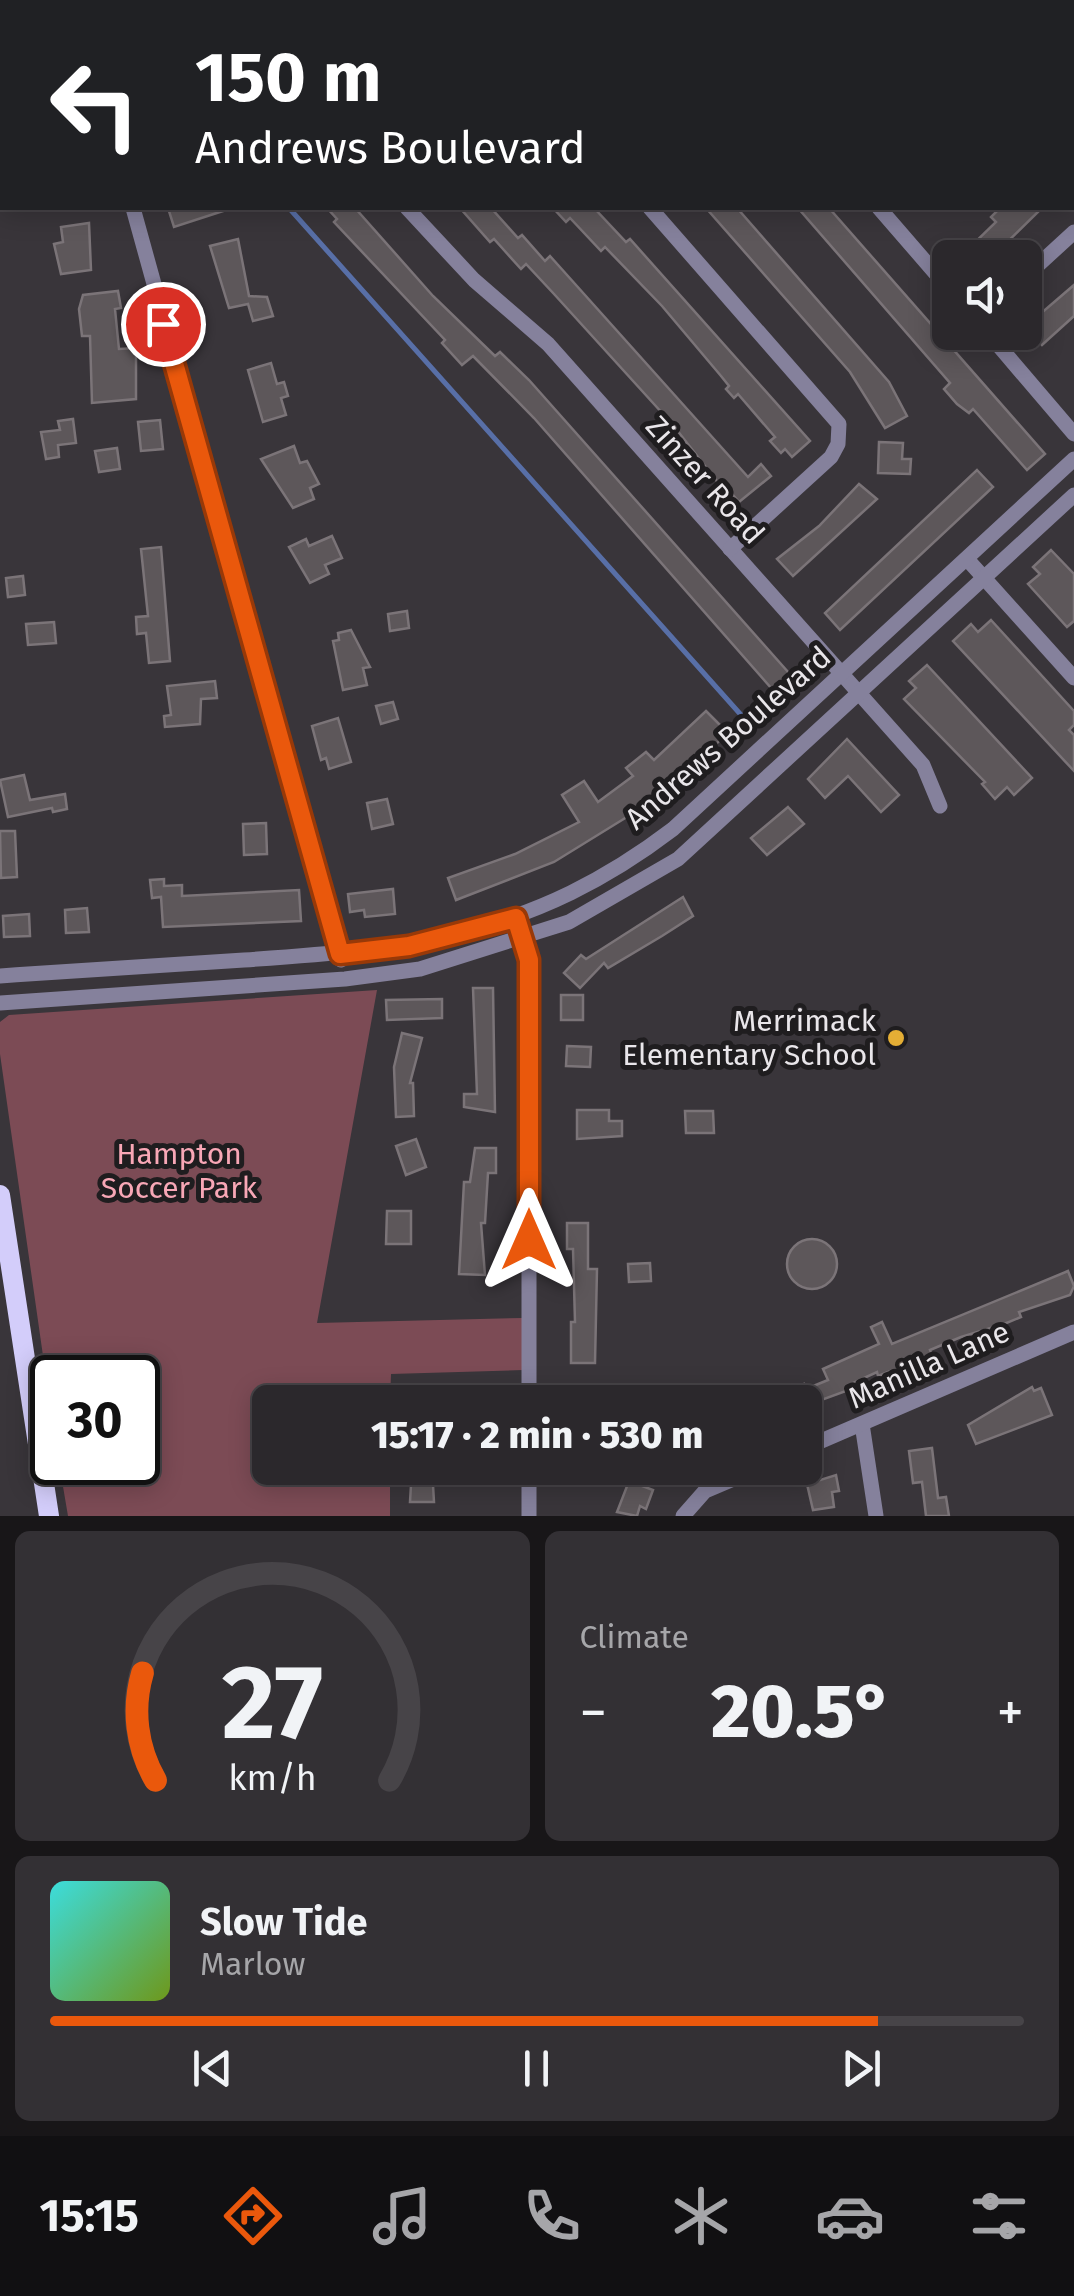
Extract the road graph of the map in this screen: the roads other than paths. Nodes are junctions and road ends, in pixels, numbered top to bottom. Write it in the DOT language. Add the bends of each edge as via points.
graph roads {
  1 [pos="133,210"];
  2 [pos="409,210"];
  3 [pos="652,210"];
  4 [pos="881,210"];
  5 [pos="1074,232"];
  6 [pos="1042,261"];
  7 [pos="932,269"];
  8 [pos="1002,350"];
  9 [pos="1074,434"];
  10 [pos="1074,459"];
  11 [pos="1074,495"];
  12 [pos="730,549"];
  13 [pos="967,558"];
  14 [pos="985,578"];
  15 [pos="842,675"];
  16 [pos="1074,678"];
  17 [pos="860,694"];
  18 [pos="940,806"];
  19 [pos="516,918"];
  20 [pos="524,938"];
  21 [pos="340,954"];
  22 [pos="0,976"];
  23 [pos="346,979"];
  24 [pos="0,1003"];
  25 [pos="0,1195"];
  26 [pos="1074,1332"];
  27 [pos="529,1385"];
  28 [pos="862,1424"];
  29 [pos="822,1441"];
  30 [pos="529,1485"];
  31 [pos="718,1485"];
  32 [pos="48,1516"];
  33 [pos="530,1516"];
  34 [pos="683,1516"];
  35 [pos="876,1516"];
  1 -- 21 [label="street"];
  2 -- 12 [label="street, Zinzer Road" via="474,280 548,344"];
  3 -- 12 [label="street" via="839,424 830,457"];
  4 -- 7 [label="street"];
  5 -- 6 [label="street"];
  8 -- 9 [label="street"];
  10 -- 13 [label="street, Andrews Boulevard"];
  11 -- 14 [label="street, Andrews Boulevard"];
  12 -- 15 [label="street, Zinzer Road"];
  13 -- 14 [label="street"];
  13 -- 15 [label="street, Andrews Boulevard"];
  14 -- 16 [label="street"];
  14 -- 17 [label="street, Andrews Boulevard"];
  15 -- 17 [label="street, Zinzer Road"];
  15 -- 19 [label="street, Andrews Boulevard" via="649,847"];
  17 -- 18 [label="street, Zinzer Road" via="923,765"];
  17 -- 20 [label="street, Andrews Boulevard" via="678,859 587,913"];
  19 -- 20 [label="street"];
  19 -- 21 [label="street, Andrews Boulevard" via="409,946"];
  20 -- 23 [label="street, Andrews Boulevard" via="420,969"];
  20 -- 27 [label="street"];
  21 -- 22 [label="street, Andrews Boulevard"];
  21 -- 23 [label="street"];
  23 -- 24 [label="street, Andrews Boulevard"];
  25 -- 32 [label="main road"];
  26 -- 28 [label="street, Manilla Lane"];
  28 -- 29 [label="street, Manilla Lane"];
  28 -- 35 [label="street"];
  30 -- 33 [label="street"];
  31 -- 34 [label="street"];
}
